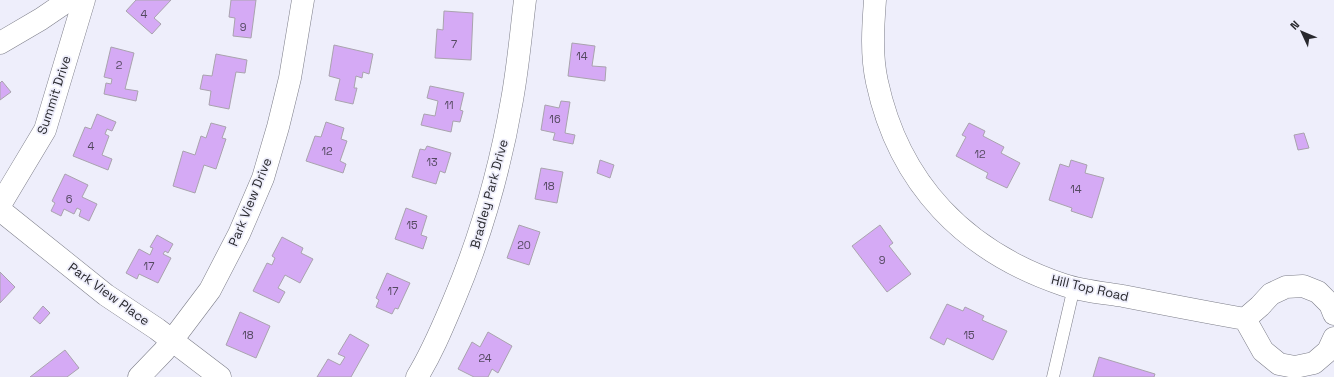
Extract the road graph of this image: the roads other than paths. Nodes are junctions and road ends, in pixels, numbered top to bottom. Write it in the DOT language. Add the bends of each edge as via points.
graph roads {
  1 [pos="68,0"];
  2 [pos="84,0"];
  3 [pos="303,0"];
  4 [pos="525,0"];
  5 [pos="875,0"];
  6 [pos="0,43"];
  7 [pos="0,205"];
  8 [pos="0,210"];
  9 [pos="1074,287"];
  10 [pos="1334,314"];
  11 [pos="1245,319"];
  12 [pos="1334,338"];
  13 [pos="172,340"];
  14 [pos="139,377"];
  15 [pos="220,377"];
  16 [pos="417,377"];
  17 [pos="1053,377"];
  1 -- 6 [label="street" via="41,20"];
  2 -- 7 [label="street, Summit Drive" via="45,130"];
  3 -- 13 [label="street, Park View Drive" via="290,78 262,178 239,234 210,290"];
  4 -- 16 [label="street, Bradley Park Drive" via="513,99 489,203 470,261 446,320"];
  5 -- 9 [label="street, Hill Top Road" via="872,38 876,81 890,126 907,163 931,199 960,229 996,255 1028,272"];
  8 -- 13 [label="street, Park View Place" via="106,295"];
  9 -- 11 [label="street, Hill Top Road"];
  9 -- 17 [label="lane"];
  10 -- 11 [label="street" via="1330,304 1318,292 1303,286 1286,287 1271,294"];
  11 -- 12 [label="street" via="1263,351 1279,364 1295,367 1314,363 1328,351"];
  13 -- 14 [label="street, Park View Drive"];
  13 -- 15 [label="street, Park View Place"];
}
